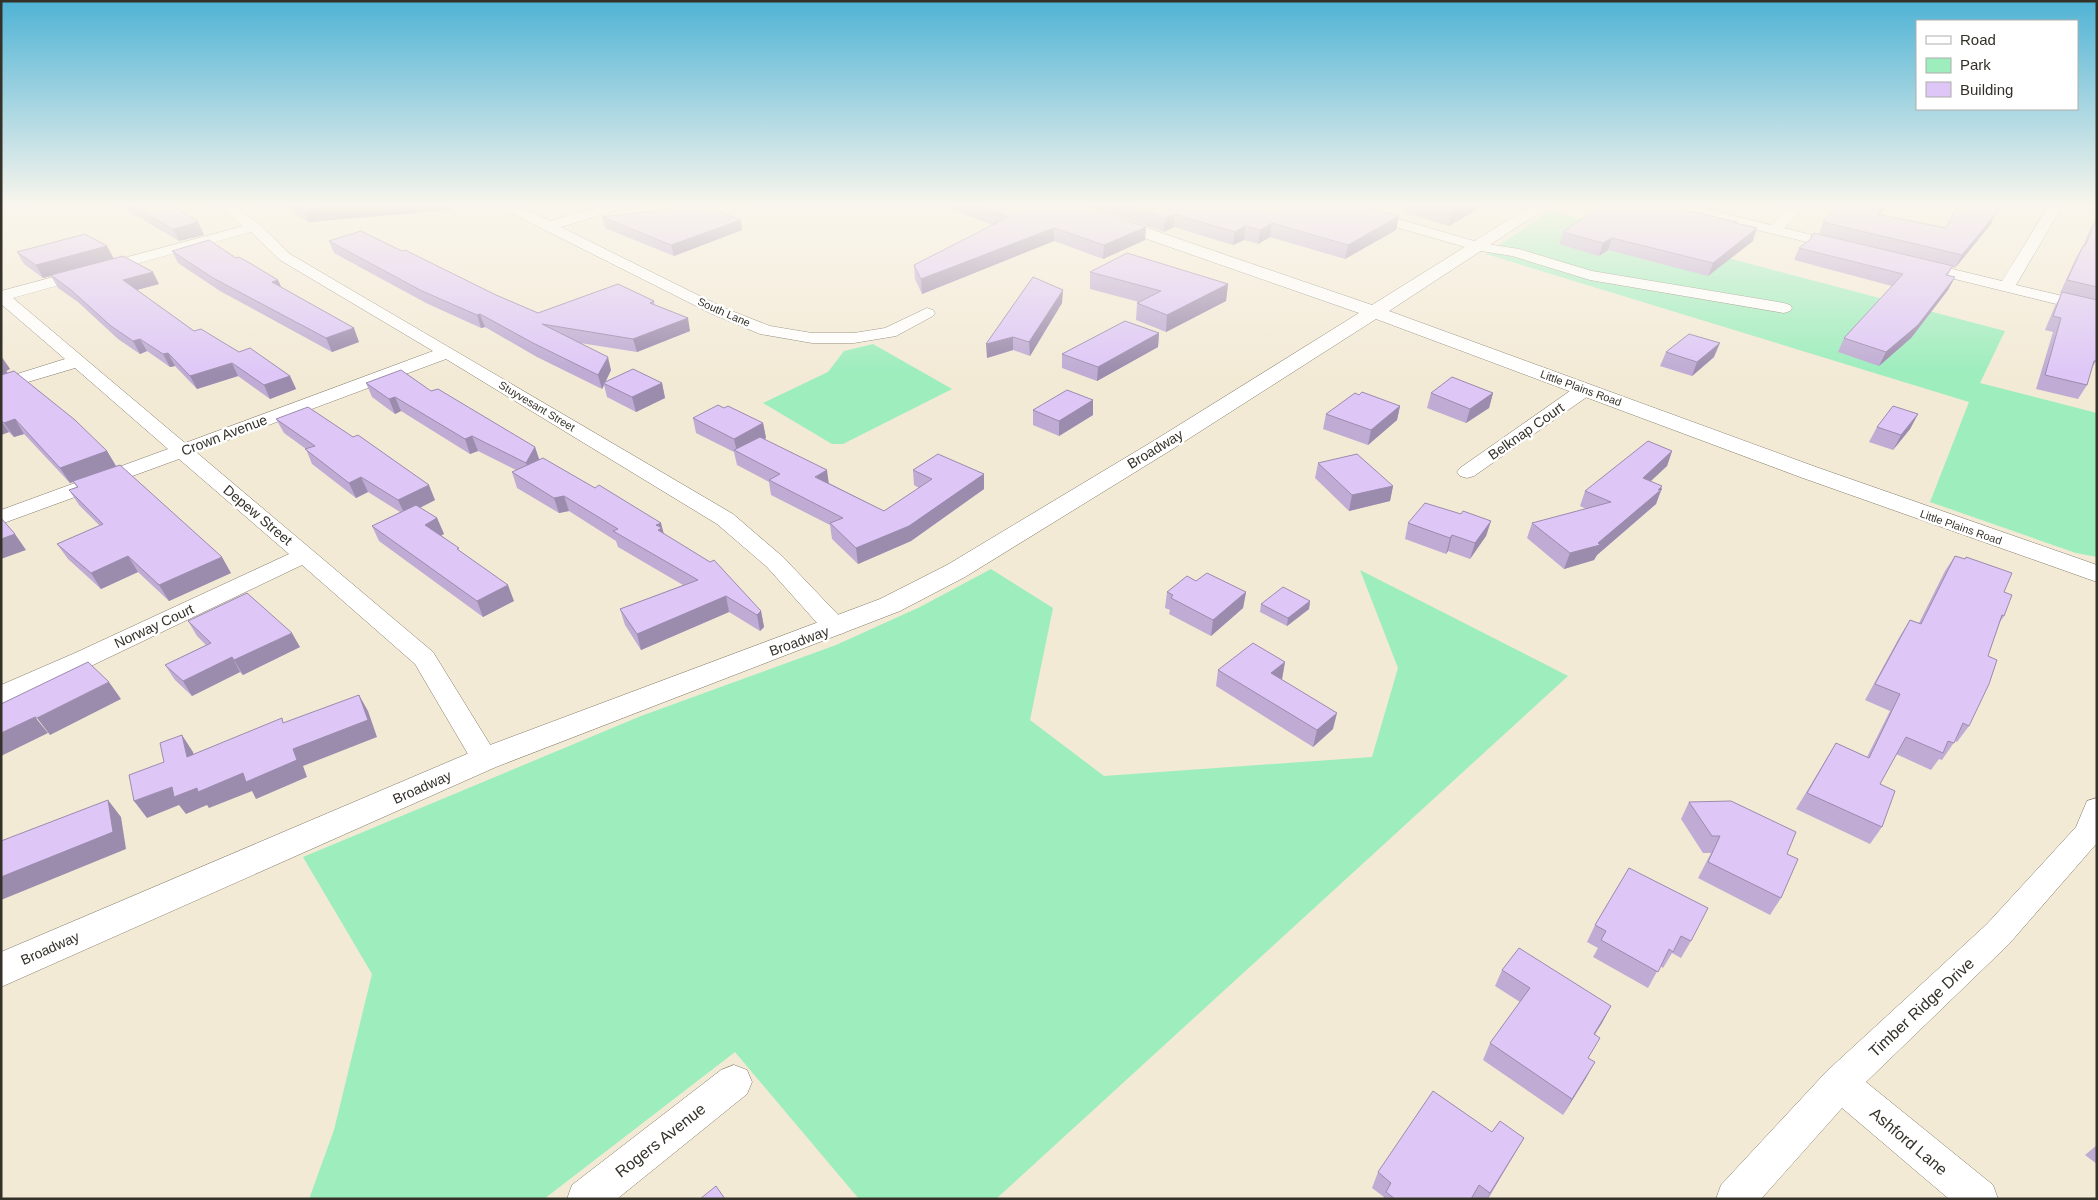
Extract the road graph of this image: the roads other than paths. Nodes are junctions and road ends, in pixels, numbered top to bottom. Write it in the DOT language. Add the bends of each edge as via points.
graph roads {
  1 [pos="128,261"];
  2 [pos="292,261"];
  3 [pos="619,261"];
  4 [pos="1227,261"];
  5 [pos="1458,261"];
  6 [pos="1544,261"];
  7 [pos="2022,261"];
  8 [pos="1909,264"];
  9 [pos="2006,288"];
  10 [pos="2,296"];
  11 [pos="1784,308"];
  12 [pos="2097,310"];
  13 [pos="1376,312"];
  14 [pos="927,314"];
  15 [pos="447,352"];
  16 [pos="77,361"];
  17 [pos="1,385"];
  18 [pos="1584,390"];
  19 [pos="183,451"];
  20 [pos="1467,472"];
  21 [pos="1,518"];
  22 [pos="305,555"];
  23 [pos="2097,574"];
  24 [pos="835,627"];
  25 [pos="1,695"];
  26 [pos="485,759"];
  27 [pos="2097,809"];
  28 [pos="1,970"];
  29 [pos="734,1082"];
  30 [pos="1840,1083"];
  31 [pos="586,1199"];
  32 [pos="1735,1199"];
  33 [pos="1978,1199"];
  1 -- 10 [label="street"];
  2 -- 15 [label="street, Stuyvesant Street"];
  3 -- 14 [label="street, South Lane" via="718,311 766,330 812,338 854,338 890,332"];
  4 -- 13 [label="main road, Little Plains Road"];
  5 -- 13 [label="main road, Broadway"];
  6 -- 11 [label="street" via="1590,275"];
  7 -- 9 [label="street"];
  8 -- 9 [label="street"];
  9 -- 12 [label="street"];
  10 -- 16 [label="street, Depew Street"];
  13 -- 18 [label="main road, Little Plains Road"];
  13 -- 24 [label="main road, Broadway" via="956,571 890,605"];
  15 -- 19 [label="street, Crown Avenue"];
  15 -- 24 [label="street, Stuyvesant Street" via="725,519 775,562"];
  16 -- 17 [label="street"];
  16 -- 19 [label="street, Depew Street"];
  18 -- 20 [label="street, Belknap Court"];
  18 -- 23 [label="main road, Little Plains Road"];
  19 -- 21 [label="street, Crown Avenue"];
  19 -- 22 [label="street, Depew Street"];
  22 -- 25 [label="street, Norway Court"];
  22 -- 26 [label="street, Depew Street" via="424,658"];
  24 -- 26 [label="main road, Broadway"];
  26 -- 28 [label="main road, Broadway"];
  27 -- 30 [label="street, Timber Ridge Drive" via="2088,833 1998,934"];
  29 -- 31 [label="street, Rogers Avenue"];
  30 -- 32 [label="street, Timber Ridge Drive"];
  30 -- 33 [label="street, Ashford Lane"];
}
